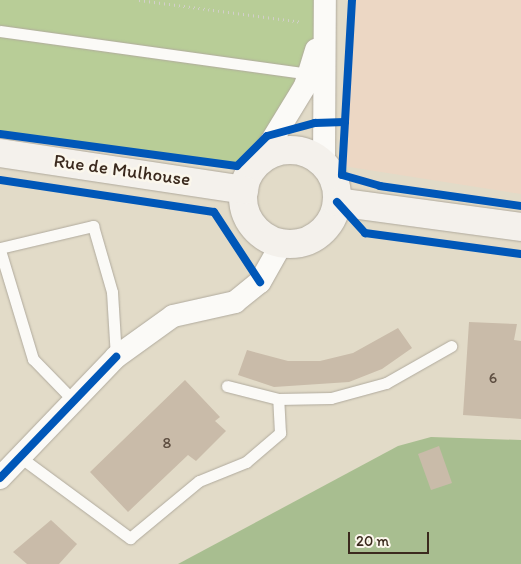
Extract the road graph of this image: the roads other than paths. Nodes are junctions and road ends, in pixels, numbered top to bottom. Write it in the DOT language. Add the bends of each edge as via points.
graph roads {
  1 [pos="325,0"];
  2 [pos="324,25"];
  3 [pos="0,31"];
  4 [pos="309,74"];
  5 [pos="0,153"];
  6 [pos="258,163"];
  7 [pos="324,164"];
  8 [pos="244,190"];
  9 [pos="337,202"];
  10 [pos="521,227"];
  11 [pos="282,243"];
  12 [pos="0,249"];
  13 [pos="451,346"];
  14 [pos="116,357"];
  15 [pos="227,386"];
  16 [pos="278,399"];
  17 [pos="73,400"];
  18 [pos="20,457"];
  19 [pos="0,478"];
  1 -- 2 [label="street"];
  2 -- 4 [label="street"];
  2 -- 7 [label="street"];
  3 -- 4 [label="lane"];
  4 -- 6 [label="street"];
  5 -- 8 [label="main road, Rue de Mulhouse"];
  6 -- 7 [label="main road" via="270,155 299,151"];
  6 -- 8 [label="main road"];
  7 -- 9 [label="main road" via="333,177"];
  8 -- 11 [label="main road" via="248,220 258,231"];
  9 -- 10 [label="main road"];
  9 -- 11 [label="main road" via="329,224 318,236 303,243"];
  11 -- 14 [label="street" via="260,282 235,302 173,316"];
  12 -- 14 [label="lane" via="93,226 112,292"];
  12 -- 17 [label="lane" via="32,359"];
  13 -- 16 [label="lane" via="386,383 332,398"];
  14 -- 17 [label="street"];
  15 -- 16 [label="lane"];
  16 -- 18 [label="lane" via="280,432 246,462 199,481 130,538"];
  17 -- 18 [label="street"];
  18 -- 19 [label="street"];
}
